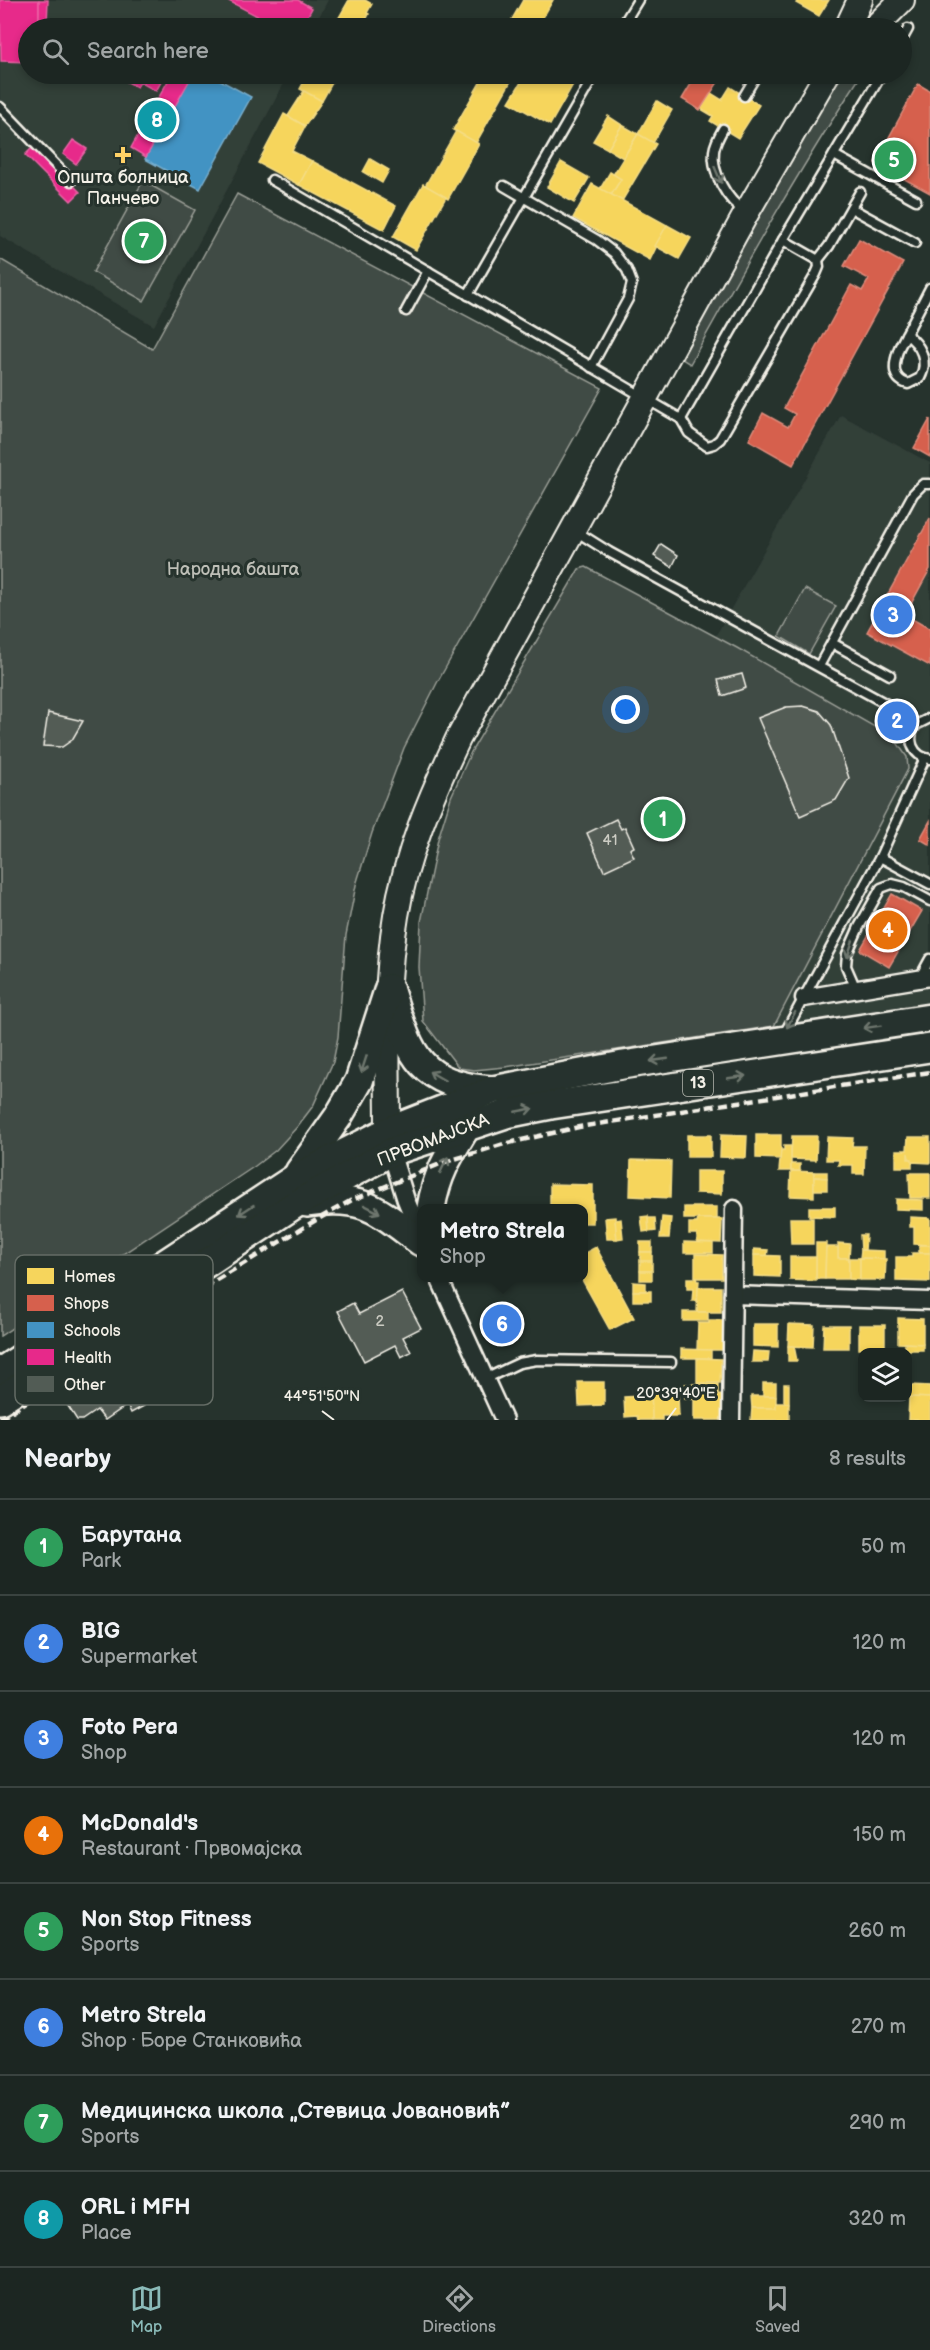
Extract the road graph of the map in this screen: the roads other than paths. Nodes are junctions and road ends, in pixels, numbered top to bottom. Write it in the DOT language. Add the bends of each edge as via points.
graph roads {
  1 [pos="638,0"];
  2 [pos="846,0"];
  3 [pos="860,0"];
  4 [pos="882,0"];
  5 [pos="902,0"];
  6 [pos="627,18"];
  7 [pos="849,18"];
  8 [pos="854,18"];
  9 [pos="862,18"];
  10 [pos="884,18"];
  11 [pos="589,84"];
  12 [pos="751,84"];
  13 [pos="821,84"];
  14 [pos="876,84"];
  15 [pos="744,96"];
  16 [pos="0,107"];
  17 [pos="723,129"];
  18 [pos="834,155"];
  19 [pos="272,180"];
  20 [pos="71,181"];
  21 [pos="504,186"];
  22 [pos="860,192"];
  23 [pos="523,197"];
  24 [pos="916,200"];
  25 [pos="851,208"];
  26 [pos="747,212"];
  27 [pos="783,240"];
  28 [pos="915,243"];
  29 [pos="818,260"];
  30 [pos="428,271"];
  31 [pos="930,288"];
  32 [pos="468,295"];
  33 [pos="406,311"];
  34 [pos="906,334"];
  35 [pos="591,367"];
  36 [pos="644,398"];
  37 [pos="681,419"];
  38 [pos="930,484"];
  39 [pos="573,530"];
  40 [pos="832,643"];
  41 [pos="819,666"];
  42 [pos="890,675"];
  43 [pos="930,718"];
  44 [pos="912,730"];
  45 [pos="927,759"];
  46 [pos="880,857"];
  47 [pos="930,884"];
  48 [pos="930,901"];
  49 [pos="930,959"];
  50 [pos="925,978"];
  51 [pos="389,988"];
  52 [pos="856,989"];
  53 [pos="804,998"];
  54 [pos="930,1018"];
  55 [pos="779,1042"];
  56 [pos="930,1048"];
  57 [pos="493,1090"];
  58 [pos="467,1126"];
  59 [pos="389,1142"];
  60 [pos="295,1178"];
  61 [pos="432,1204"];
  62 [pos="294,1205"];
  63 [pos="734,1209"];
  64 [pos="417,1226"];
  65 [pos="417,1239"];
  66 [pos="178,1255"];
  67 [pos="213,1259"];
  68 [pos="441,1282"];
  69 [pos="733,1295"];
  70 [pos="930,1301"];
  71 [pos="15,1362"];
  72 [pos="671,1362"];
  73 [pos="0,1372"];
  74 [pos="484,1379"];
  75 [pos="15,1390"];
  76 [pos="0,1400"];
  77 [pos="504,1420"];
  78 [pos="732,1420"];
  1 -- 6 [label="lane"];
  2 -- 7 [label="street"];
  3 -- 8 [label="street"];
  4 -- 9 [label="street"];
  5 -- 10 [label="street"];
  11 -- 23 [label="lane"];
  12 -- 15 [label="lane"];
  13 -- 26 [label="street"];
  14 -- 18 [label="lane"];
  16 -- 20 [label="lane"];
  17 -- 26 [label="lane, one-way" via="714,148 716,171 725,190"];
  18 -- 24 [label="lane"];
  18 -- 27 [label="lane"];
  19 -- 30 [label="lane"];
  21 -- 23 [label="lane"];
  22 -- 25 [label="lane"];
  23 -- 32 [label="lane"];
  23 -- 35 [label="lane" via="597,240 627,270 632,283 628,299"];
  25 -- 28 [label="lane"];
  25 -- 29 [label="lane"];
  26 -- 36 [label="street"];
  27 -- 29 [label="lane"];
  27 -- 37 [label="lane"];
  29 -- 37 [label="lane" via="816,274 720,439 707,446 688,434"];
  30 -- 32 [label="lane"];
  30 -- 33 [label="lane"];
  31 -- 34 [label="lane"];
  32 -- 35 [label="lane"];
  34 -- 34 [label="lane" via="894,368 898,379 908,384 920,378 924,359"];
  35 -- 36 [label="lane"];
  36 -- 37 [label="lane"];
  36 -- 39 [label="street"];
  38 -- 40 [label="lane" via="923,484 913,494"];
  39 -- 41 [label="lane"];
  39 -- 51 [label="street" via="458,739 421,823 396,916"];
  40 -- 41 [label="lane"];
  40 -- 42 [label="lane"];
  41 -- 44 [label="lane" via="892,707"];
  43 -- 44 [label="lane"];
  44 -- 45 [label="lane" via="914,750"];
  45 -- 46 [label="lane"];
  46 -- 47 [label="lane"];
  46 -- 53 [label="lane"];
  48 -- 52 [label="lane, one-way" via="904,887 892,884 881,888 847,954 846,966"];
  49 -- 50 [label="lane"];
  50 -- 52 [label="street"];
  57 -- 51 [label="main road, one-way" via="465,1088 432,1074 417,1059 404,1035"];
  51 -- 59 [label="street"];
  51 -- 60 [label="main road, one-way" via="359,1081"];
  52 -- 53 [label="street"];
  53 -- 55 [label="lane, one-way"];
  54 -- 55 [label="main road, ПРВОМАЈСКА / 13, one-way"];
  55 -- 57 [label="main road, ПРВОМАЈСКА / 13, one-way"];
  58 -- 56 [label="main road, ПРВОМАЈСКА / 13, one-way" via="506,1114 597,1097"];
  57 -- 59 [label="main road, ПРВОМАЈСКА / 13"];
  58 -- 59 [label="main road, ПРВОМАЈСКА / 13"];
  61 -- 58 [label="main road, one-way" via="445,1162"];
  59 -- 60 [label="main road, ПРВОМАЈСКА / 13"];
  59 -- 62 [label="main road, ПРВОМАЈСКА / 13"];
  59 -- 64 [label="street"];
  60 -- 66 [label="main road, ПРВОМАЈСКА / 13, one-way"];
  62 -- 65 [label="main road, one-way" via="352,1200 377,1211"];
  62 -- 67 [label="main road, ПРВОМАЈСКА / 13"];
  63 -- 69 [label="street"];
  68 -- 74 [label="street"];
  69 -- 70 [label="street"];
  69 -- 78 [label="street"];
  71 -- 73 [label="main road, ПРВОМАЈСКА / 13, one-way"];
  72 -- 74 [label="lane" via="537,1360 519,1363"];
  74 -- 77 [label="street"];
  75 -- 76 [label="main road, ПРВОМАЈСКА / 13"];
}
